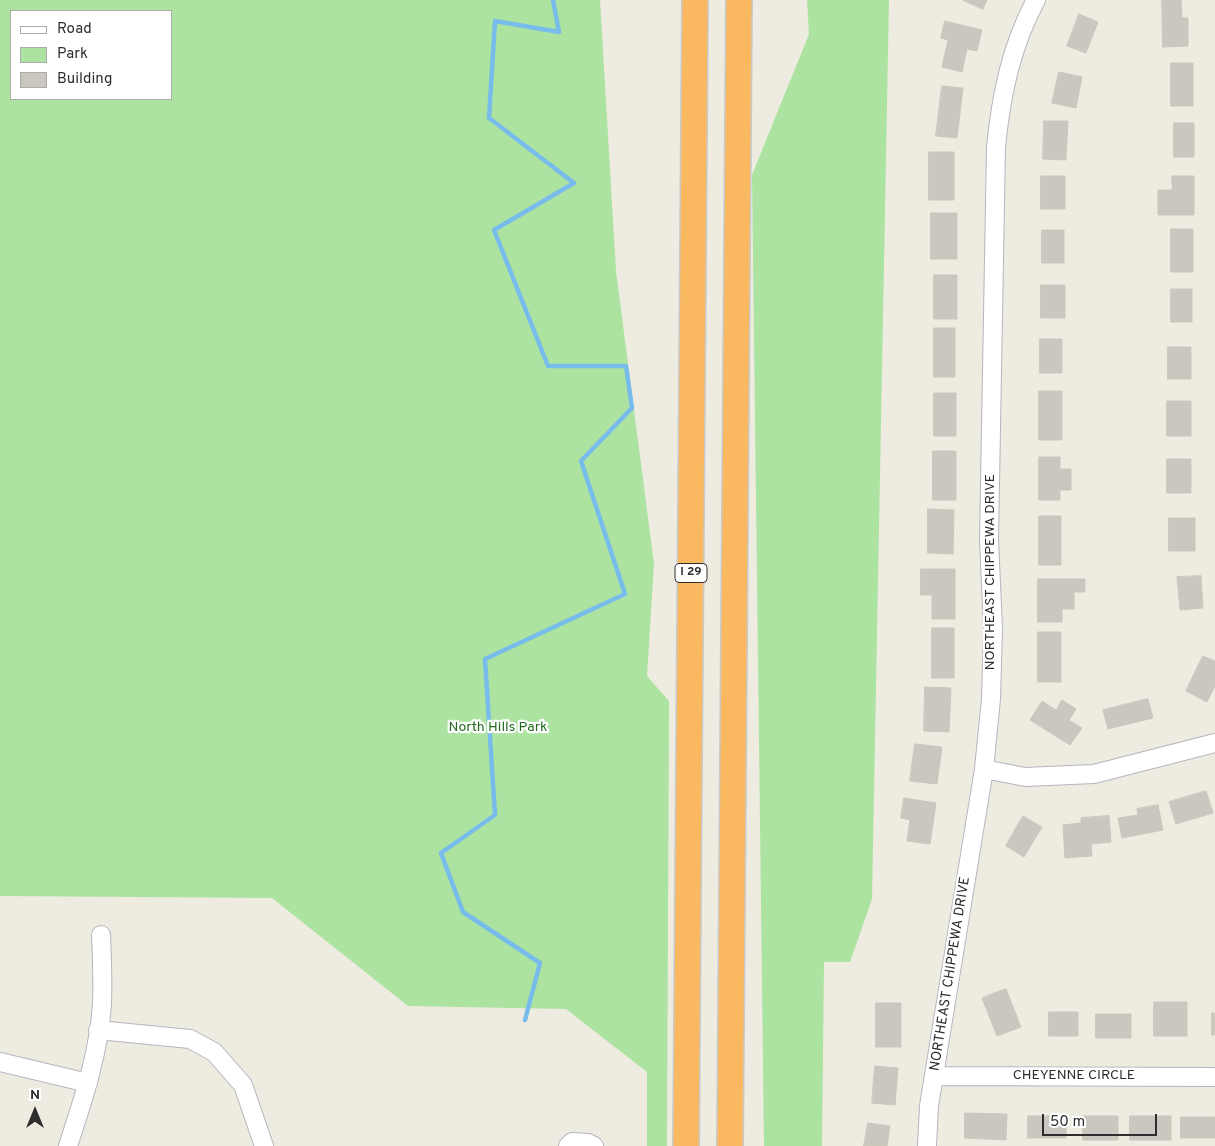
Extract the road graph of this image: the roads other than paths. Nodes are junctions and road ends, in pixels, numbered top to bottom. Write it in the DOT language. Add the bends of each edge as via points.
graph roads {
  1 [pos="695,0"];
  2 [pos="738,0"];
  3 [pos="1036,0"];
  4 [pos="1215,743"];
  5 [pos="984,769"];
  6 [pos="101,935"];
  7 [pos="98,1030"];
  8 [pos="0,1062"];
  9 [pos="934,1076"];
  10 [pos="1215,1077"];
  11 [pos="88,1083"];
  12 [pos="68,1146"];
  13 [pos="264,1146"];
  14 [pos="568,1146"];
  15 [pos="594,1146"];
  16 [pos="686,1146"];
  17 [pos="730,1146"];
  18 [pos="926,1146"];
  1 -- 16 [label="highway, I 29"];
  2 -- 17 [label="highway"];
  3 -- 5 [label="street, NORTHEAST CHIPPEWA DRIVE" via="1016,44 1009,69 996,147 989,540 993,629"];
  4 -- 5 [label="street" via="1094,774 1025,776"];
  5 -- 9 [label="street, NORTHEAST CHIPPEWA DRIVE"];
  6 -- 7 [label="street" via="102,1006"];
  7 -- 11 [label="street"];
  7 -- 13 [label="street" via="190,1039 214,1052 243,1085"];
  8 -- 11 [label="street"];
  9 -- 10 [label="street, CHEYENNE CIRCLE"];
  9 -- 18 [label="street, NORTHEAST CHIPPEWA DRIVE"];
  11 -- 12 [label="street"];
  14 -- 15 [label="street" via="572,1142"];
}
